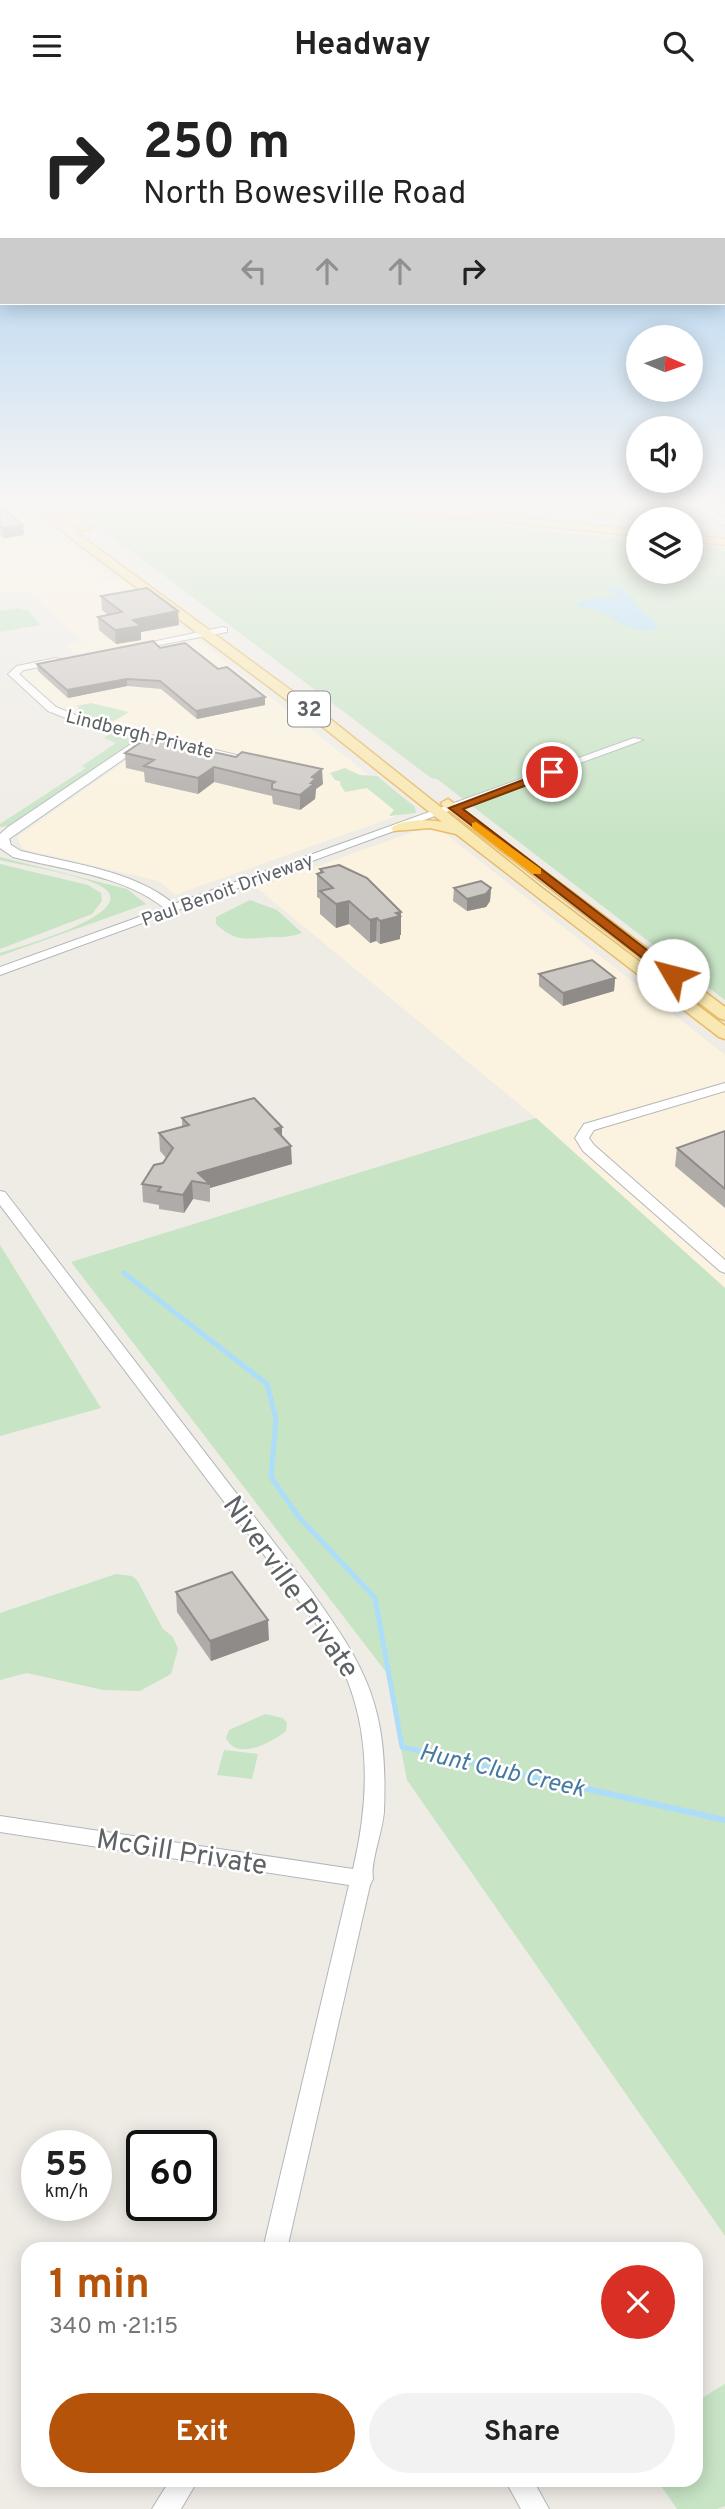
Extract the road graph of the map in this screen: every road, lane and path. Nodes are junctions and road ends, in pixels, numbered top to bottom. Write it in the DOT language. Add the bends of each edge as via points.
graph roads {
  1 [pos="183,615"];
  2 [pos="201,615"];
  3 [pos="223,631"];
  4 [pos="207,633"];
  5 [pos="124,649"];
  6 [pos="68,659"];
  7 [pos="150,736"];
  8 [pos="638,740"];
  9 [pos="273,765"];
  10 [pos="447,810"];
  11 [pos="398,828"];
  12 [pos="462,831"];
  13 [pos="173,909"];
  14 [pos="0,971"];
  15 [pos="725,1015"];
  16 [pos="725,1034"];
  17 [pos="725,1087"];
  18 [pos="0,1195"];
  19 [pos="725,1268"];
  20 [pos="0,1824"];
  21 [pos="363,1879"];
  22 [pos="277,2242"];
  23 [pos="180,2487"];
  24 [pos="522,2487"];
  25 [pos="165,2509"];
  26 [pos="536,2509"];
  1 -- 4 [label="main road, 32"];
  2 -- 3 [label="main road, 32"];
  3 -- 4 [label="street"];
  3 -- 10 [label="main road, 32"];
  4 -- 5 [label="street"];
  4 -- 10 [label="main road, 32"];
  6 -- 7 [label="street, Lindbergh Private" via="21,668 13,676 58,713"];
  7 -- 9 [label="street, Lindbergh Private"];
  7 -- 13 [label="street" via="3,838 5,847 17,854 128,882 152,892"];
  8 -- 10 [label="street, Paul Benoit Driveway"];
  10 -- 11 [label="street, Paul Benoit Driveway"];
  10 -- 12 [label="main road, 32"];
  10 -- 15 [label="main road, 32"];
  11 -- 12 [label="main road" via="429,824"];
  11 -- 13 [label="street, Paul Benoit Driveway"];
  12 -- 16 [label="main road, 32"];
  13 -- 14 [label="street, Paul Benoit Driveway"];
  17 -- 19 [label="street" via="589,1127 582,1138"];
  18 -- 21 [label="street, Niverville Private" via="303,1592 348,1658 361,1686 376,1785"];
  20 -- 21 [label="street, McGill Private"];
  21 -- 22 [label="street, Niverville Private"];
  23 -- 25 [label="street"];
  24 -- 26 [label="street"];
}
